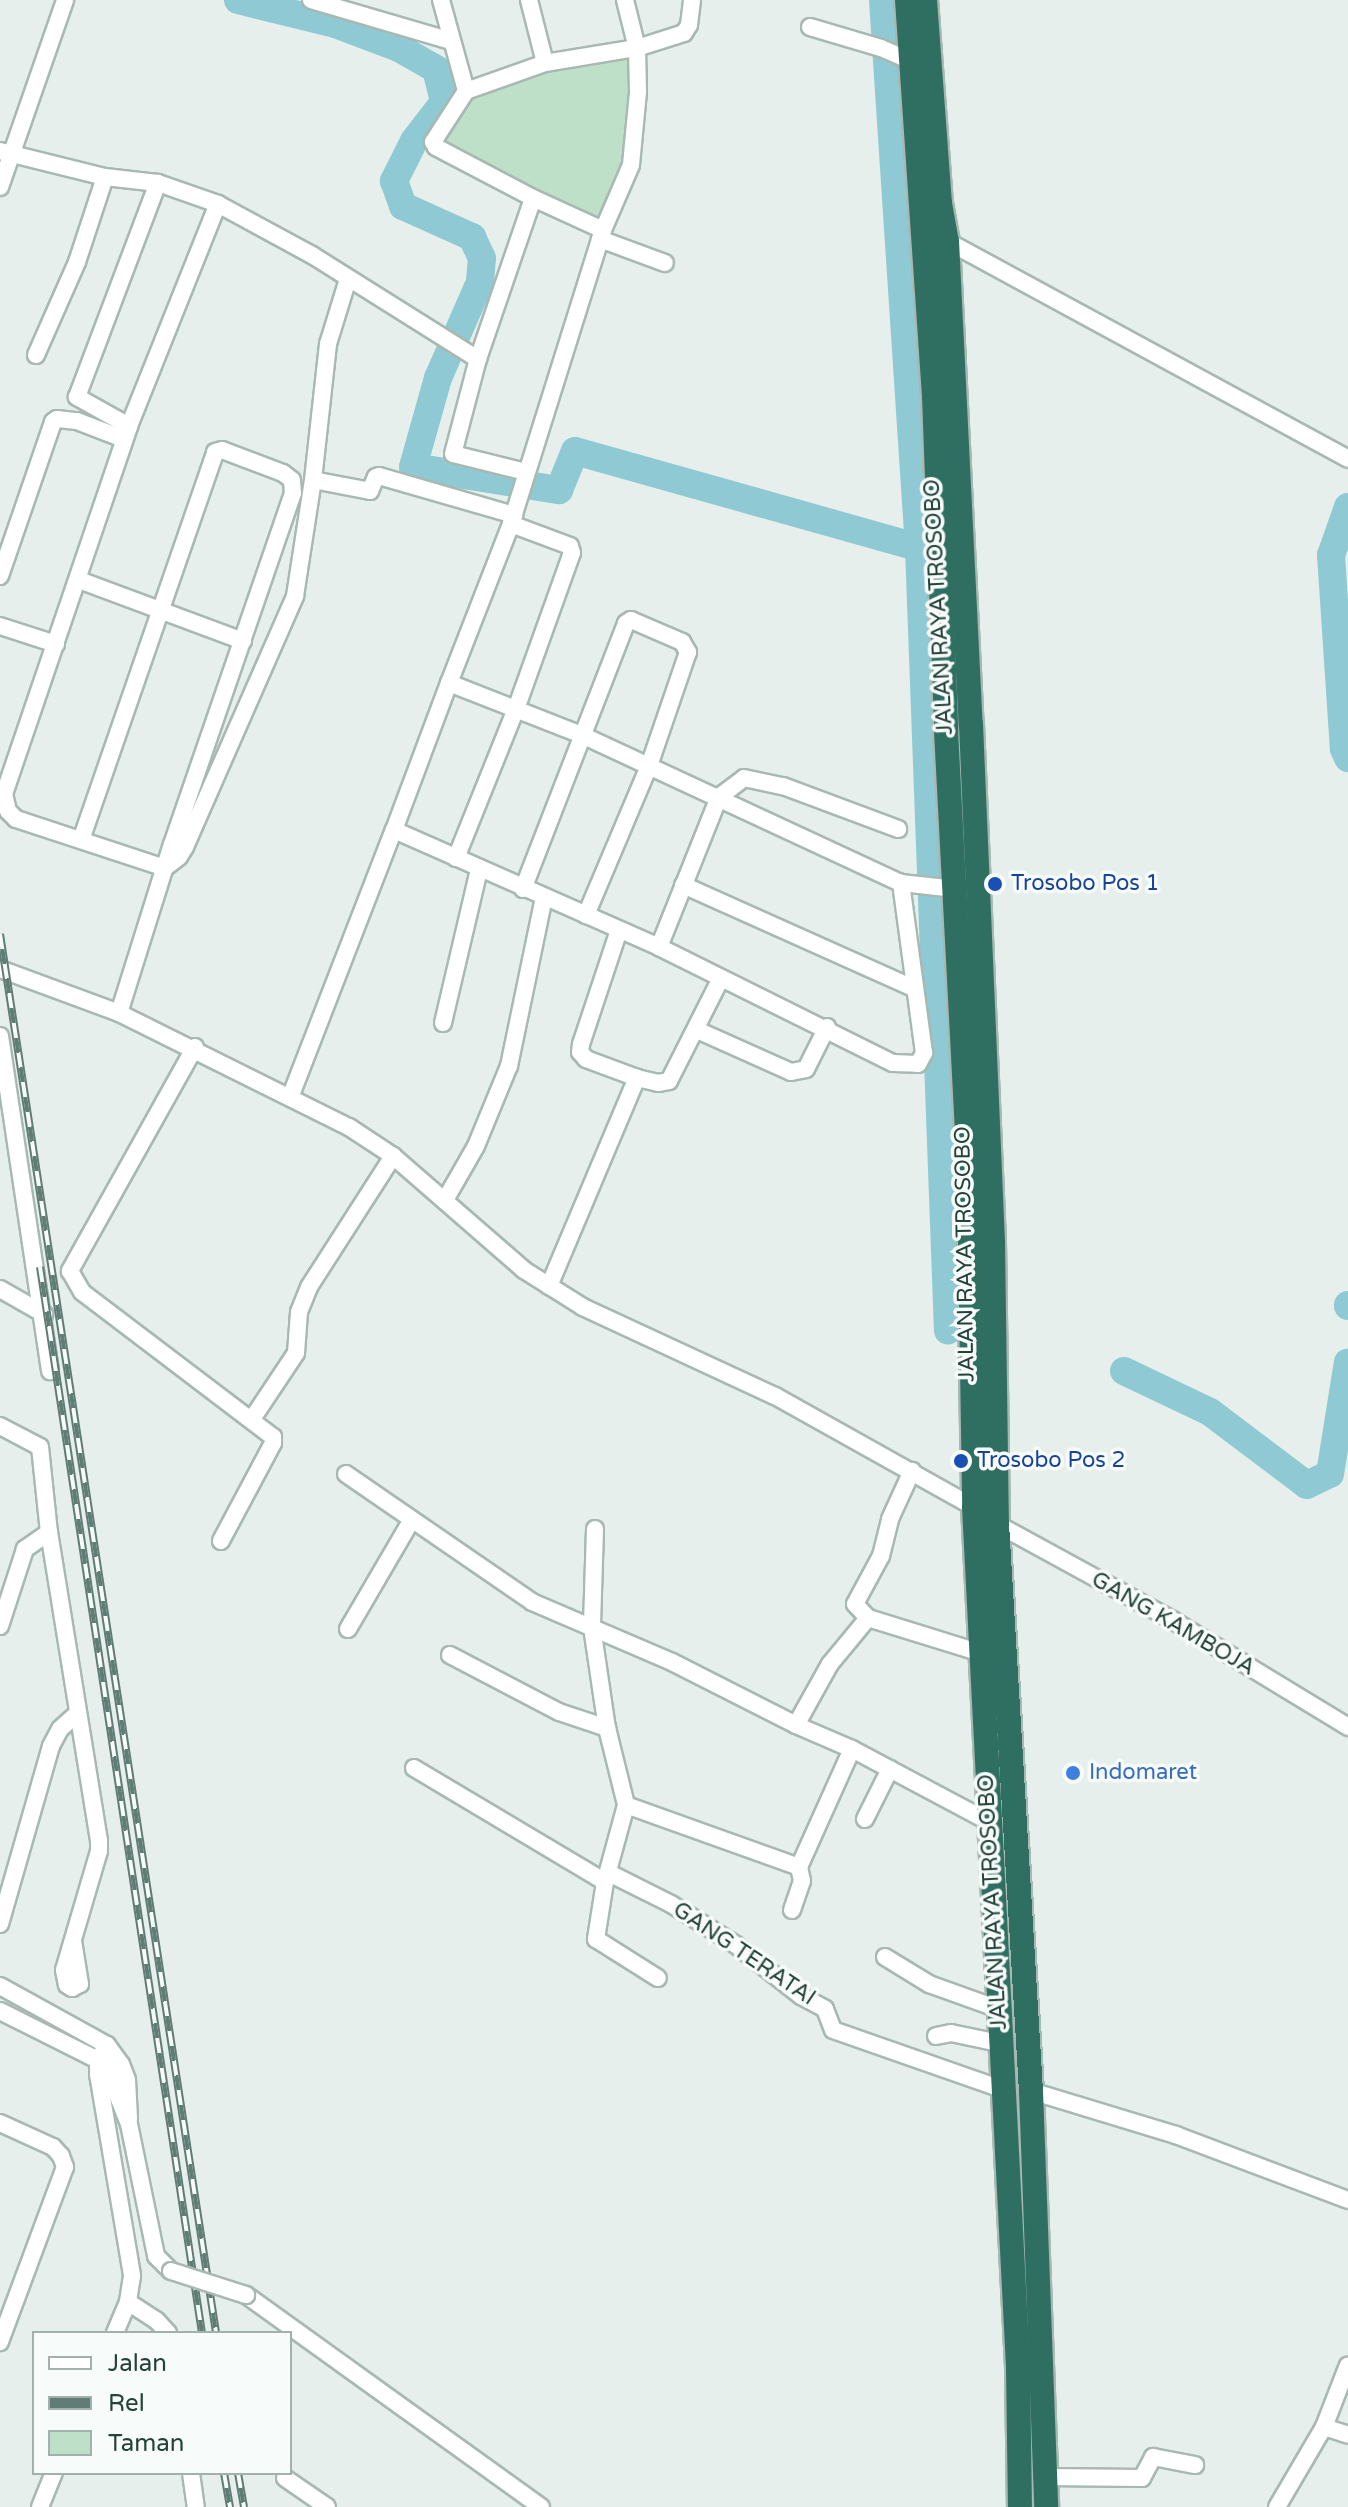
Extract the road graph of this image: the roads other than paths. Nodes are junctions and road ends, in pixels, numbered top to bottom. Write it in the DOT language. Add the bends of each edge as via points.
graph roads {
  1 [pos="65,0"];
  2 [pos="311,0"];
  3 [pos="441,0"];
  4 [pos="529,0"];
  5 [pos="625,0"];
  6 [pos="692,0"];
  7 [pos="907,0"];
  8 [pos="925,0"];
  9 [pos="810,27"];
  10 [pos="451,41"];
  11 [pos="637,48"];
  12 [pos="906,59"];
  13 [pos="545,63"];
  14 [pos="466,91"];
  15 [pos="5,153"];
  16 [pos="105,177"];
  17 [pos="158,183"];
  18 [pos="0,187"];
  19 [pos="533,198"];
  20 [pos="218,204"];
  21 [pos="602,235"];
  22 [pos="947,241"];
  23 [pos="665,263"];
  24 [pos="348,279"];
  25 [pos="36,355"];
  26 [pos="475,357"];
  27 [pos="127,432"];
  28 [pos="1348,459"];
  29 [pos="313,480"];
  30 [pos="524,481"];
  31 [pos="513,520"];
  32 [pos="0,576"];
  33 [pos="79,580"];
  34 [pos="160,611"];
  35 [pos="0,626"];
  36 [pos="243,641"];
  37 [pos="56,644"];
  38 [pos="449,683"];
  39 [pos="516,709"];
  40 [pos="584,736"];
  41 [pos="649,766"];
  42 [pos="719,797"];
  43 [pos="898,829"];
  44 [pos="394,830"];
  45 [pos="81,840"];
  46 [pos="456,858"];
  47 [pos="165,868"];
  48 [pos="479,869"];
  49 [pos="901,883"];
  50 [pos="683,885"];
  51 [pos="523,889"];
  52 [pos="952,889"];
  53 [pos="544,897"];
  54 [pos="586,915"];
  55 [pos="619,930"];
  56 [pos="659,947"];
  57 [pos="0,969"];
  58 [pos="721,978"];
  59 [pos="915,989"];
  60 [pos="119,1013"];
  61 [pos="443,1023"];
  62 [pos="827,1027"];
  63 [pos="697,1030"];
  64 [pos="0,1036"];
  65 [pos="195,1047"];
  66 [pos="637,1078"];
  67 [pos="291,1095"];
  68 [pos="393,1156"];
  69 [pos="445,1200"];
  70 [pos="549,1286"];
  71 [pos="0,1289"];
  72 [pos="44,1314"];
  73 [pos="982,1321"];
  74 [pos="983,1351"];
  75 [pos="50,1371"];
  76 [pos="252,1419"];
  77 [pos="0,1426"];
  78 [pos="912,1471"];
  79 [pos="346,1474"];
  80 [pos="974,1507"];
  81 [pos="411,1521"];
  82 [pos="997,1524"];
  83 [pos="595,1529"];
  84 [pos="49,1532"];
  85 [pos="221,1541"];
  86 [pos="868,1618"];
  87 [pos="0,1626"];
  88 [pos="592,1627"];
  89 [pos="348,1629"];
  90 [pos="981,1653"];
  91 [pos="450,1655"];
  92 [pos="78,1713"];
  93 [pos="796,1725"];
  94 [pos="1348,1727"];
  95 [pos="607,1728"];
  96 [pos="852,1749"];
  97 [pos="414,1768"];
  98 [pos="890,1769"];
  99 [pos="626,1805"];
  100 [pos="865,1819"];
  101 [pos="991,1823"];
  102 [pos="799,1867"];
  103 [pos="607,1877"];
  104 [pos="792,1910"];
  105 [pos="0,1924"];
  106 [pos="73,1941"];
  107 [pos="885,1957"];
  108 [pos="658,1978"];
  109 [pos="0,1986"];
  110 [pos="999,2009"];
  111 [pos="0,2011"];
  112 [pos="936,2036"];
  113 [pos="1003,2044"];
  114 [pos="103,2052"];
  115 [pos="1004,2090"];
  116 [pos="1031,2091"];
  117 [pos="0,2123"];
  118 [pos="1348,2200"];
  119 [pos="128,2302"];
  120 [pos="116,2331"];
  121 [pos="166,2331"];
  122 [pos="0,2342"];
  123 [pos="1348,2365"];
  124 [pos="1324,2427"];
  125 [pos="1348,2435"];
  126 [pos="1195,2465"];
  127 [pos="53,2475"];
  128 [pos="191,2475"];
  129 [pos="1046,2477"];
  130 [pos="285,2478"];
  131 [pos="40,2507"];
  132 [pos="196,2507"];
  133 [pos="327,2507"];
  134 [pos="541,2507"];
  135 [pos="1020,2507"];
  136 [pos="1046,2507"];
  137 [pos="1277,2507"];
  1 -- 15 [label="street"];
  2 -- 10 [label="street"];
  3 -- 10 [label="street"];
  4 -- 13 [label="street"];
  5 -- 11 [label="street"];
  6 -- 11 [label="street" via="686,32"];
  7 -- 12 [label="highway, JALAN RAYA TROSOBO"];
  8 -- 12 [label="highway, JALAN RAYA TROSOBO"];
  9 -- 12 [label="street"];
  10 -- 14 [label="street"];
  11 -- 13 [label="street"];
  11 -- 21 [label="street" via="635,146"];
  12 -- 22 [label="highway, JALAN RAYA TROSOBO"];
  12 -- 52 [label="highway, JALAN RAYA TROSOBO" via="934,396"];
  13 -- 14 [label="street"];
  14 -- 19 [label="street" via="433,145"];
  15 -- 16 [label="street"];
  15 -- 18 [label="street"];
  16 -- 17 [label="street"];
  16 -- 25 [label="street" via="77,262"];
  17 -- 20 [label="street"];
  17 -- 27 [label="street" via="77,397"];
  19 -- 21 [label="street"];
  19 -- 26 [label="street"];
  20 -- 24 [label="street"];
  20 -- 27 [label="street"];
  21 -- 23 [label="street"];
  21 -- 30 [label="street"];
  22 -- 28 [label="street"];
  22 -- 73 [label="highway, JALAN RAYA TROSOBO" via="992,1211"];
  24 -- 26 [label="street"];
  24 -- 29 [label="street" via="328,344"];
  26 -- 30 [label="street" via="453,454"];
  27 -- 32 [label="street" via="77,421 53,422"];
  27 -- 33 [label="street"];
  29 -- 31 [label="street" via="370,491 379,476"];
  29 -- 47 [label="street" via="299,581 286,623 185,847"];
  30 -- 31 [label="street"];
  31 -- 38 [label="street"];
  31 -- 39 [label="street" via="573,551"];
  33 -- 34 [label="street"];
  33 -- 37 [label="street"];
  34 -- 36 [label="street"];
  34 -- 36 [label="street" via="212,458 222,450 283,473 293,484"];
  34 -- 45 [label="street"];
  35 -- 37 [label="street"];
  36 -- 47 [label="street"];
  37 -- 45 [label="street" via="4,794 16,819"];
  38 -- 39 [label="street"];
  38 -- 44 [label="street"];
  39 -- 40 [label="street"];
  39 -- 46 [label="street"];
  40 -- 41 [label="street"];
  40 -- 41 [label="street" via="627,620 682,642 688,652"];
  40 -- 51 [label="street"];
  41 -- 42 [label="street"];
  41 -- 54 [label="street"];
  42 -- 43 [label="street" via="744,778 765,780"];
  42 -- 49 [label="street"];
  42 -- 50 [label="street"];
  44 -- 46 [label="street"];
  44 -- 67 [label="street"];
  45 -- 47 [label="street"];
  46 -- 48 [label="street"];
  47 -- 60 [label="street"];
  48 -- 51 [label="street"];
  48 -- 61 [label="street"];
  49 -- 52 [label="street"];
  49 -- 59 [label="street"];
  50 -- 56 [label="street"];
  50 -- 59 [label="street"];
  51 -- 53 [label="street"];
  52 -- 73 [label="highway, JALAN RAYA TROSOBO"];
  53 -- 54 [label="street"];
  53 -- 69 [label="street" via="509,1066 476,1146"];
  54 -- 55 [label="street"];
  55 -- 56 [label="street"];
  55 -- 66 [label="street" via="580,1049 586,1059"];
  56 -- 58 [label="street"];
  57 -- 60 [label="street"];
  58 -- 62 [label="street"];
  58 -- 63 [label="street"];
  59 -- 62 [label="street" via="924,1053 918,1064 893,1063"];
  60 -- 65 [label="street"];
  62 -- 63 [label="street" via="806,1069 791,1072"];
  63 -- 66 [label="street" via="669,1081"];
  64 -- 72 [label="street"];
  65 -- 67 [label="street"];
  65 -- 76 [label="street" via="72,1264 71,1275 82,1292"];
  66 -- 70 [label="street"];
  67 -- 68 [label="street"];
  68 -- 69 [label="street"];
  68 -- 76 [label="street" via="309,1287 299,1312 296,1353"];
  69 -- 70 [label="street" via="505,1255"];
  70 -- 78 [label="street" via="583,1307 775,1396"];
  71 -- 72 [label="street"];
  72 -- 75 [label="street"];
  73 -- 74 [label="highway, JALAN RAYA TROSOBO"];
  74 -- 80 [label="highway, JALAN RAYA TROSOBO"];
  74 -- 82 [label="highway, JALAN RAYA TROSOBO"];
  76 -- 85 [label="street" via="274,1441"];
  77 -- 84 [label="street" via="40,1447"];
  78 -- 80 [label="street"];
  78 -- 86 [label="street" via="890,1519 881,1556 855,1604"];
  79 -- 81 [label="street"];
  80 -- 90 [label="highway, JALAN RAYA TROSOBO"];
  81 -- 88 [label="street" via="532,1602"];
  81 -- 89 [label="street"];
  82 -- 94 [label="street, GANG KAMBOJA" via="1174,1621"];
  82 -- 116 [label="highway, JALAN RAYA TROSOBO"];
  83 -- 88 [label="street"];
  84 -- 87 [label="street" via="25,1549"];
  84 -- 92 [label="street"];
  86 -- 90 [label="street"];
  86 -- 93 [label="street" via="830,1664"];
  88 -- 93 [label="street"];
  88 -- 95 [label="street"];
  90 -- 101 [label="highway, JALAN RAYA TROSOBO"];
  91 -- 95 [label="street" via="559,1712"];
  92 -- 105 [label="street" via="51,1746"];
  92 -- 106 [label="street" via="99,1851"];
  93 -- 96 [label="street"];
  95 -- 99 [label="street"];
  96 -- 98 [label="street"];
  96 -- 102 [label="street"];
  97 -- 103 [label="street, GANG TERATAI"];
  98 -- 100 [label="street"];
  98 -- 101 [label="street"];
  99 -- 102 [label="street"];
  99 -- 103 [label="street"];
  101 -- 110 [label="highway, JALAN RAYA TROSOBO"];
  102 -- 104 [label="street" via="802,1881"];
  103 -- 108 [label="street" via="596,1939"];
  103 -- 115 [label="street, GANG TERATAI" via="671,1904 736,1945 825,2009 833,2030"];
  107 -- 110 [label="street" via="929,1984"];
  109 -- 114 [label="street"];
  110 -- 113 [label="highway, JALAN RAYA TROSOBO"];
  111 -- 114 [label="street"];
  112 -- 113 [label="street" via="951,2033"];
  113 -- 115 [label="highway, JALAN RAYA TROSOBO"];
  114 -- 119 [label="street" via="132,2276"];
  114 -- 134 [label="street, bridge" via="121,2084 152,2242 162,2266 246,2295"];
  115 -- 135 [label="highway, JALAN RAYA TROSOBO"];
  116 -- 118 [label="street" via="1176,2135"];
  116 -- 129 [label="highway, JALAN RAYA TROSOBO"];
  117 -- 122 [label="street" via="53,2147 65,2167"];
  119 -- 120 [label="street"];
  119 -- 121 [label="street"];
  123 -- 124 [label="street"];
  124 -- 125 [label="street"];
  124 -- 137 [label="street"];
  126 -- 129 [label="street" via="1153,2457 1142,2478"];
  127 -- 131 [label="street"];
  128 -- 132 [label="street"];
  129 -- 136 [label="highway, JALAN RAYA TROSOBO"];
  130 -- 133 [label="street"];
}
